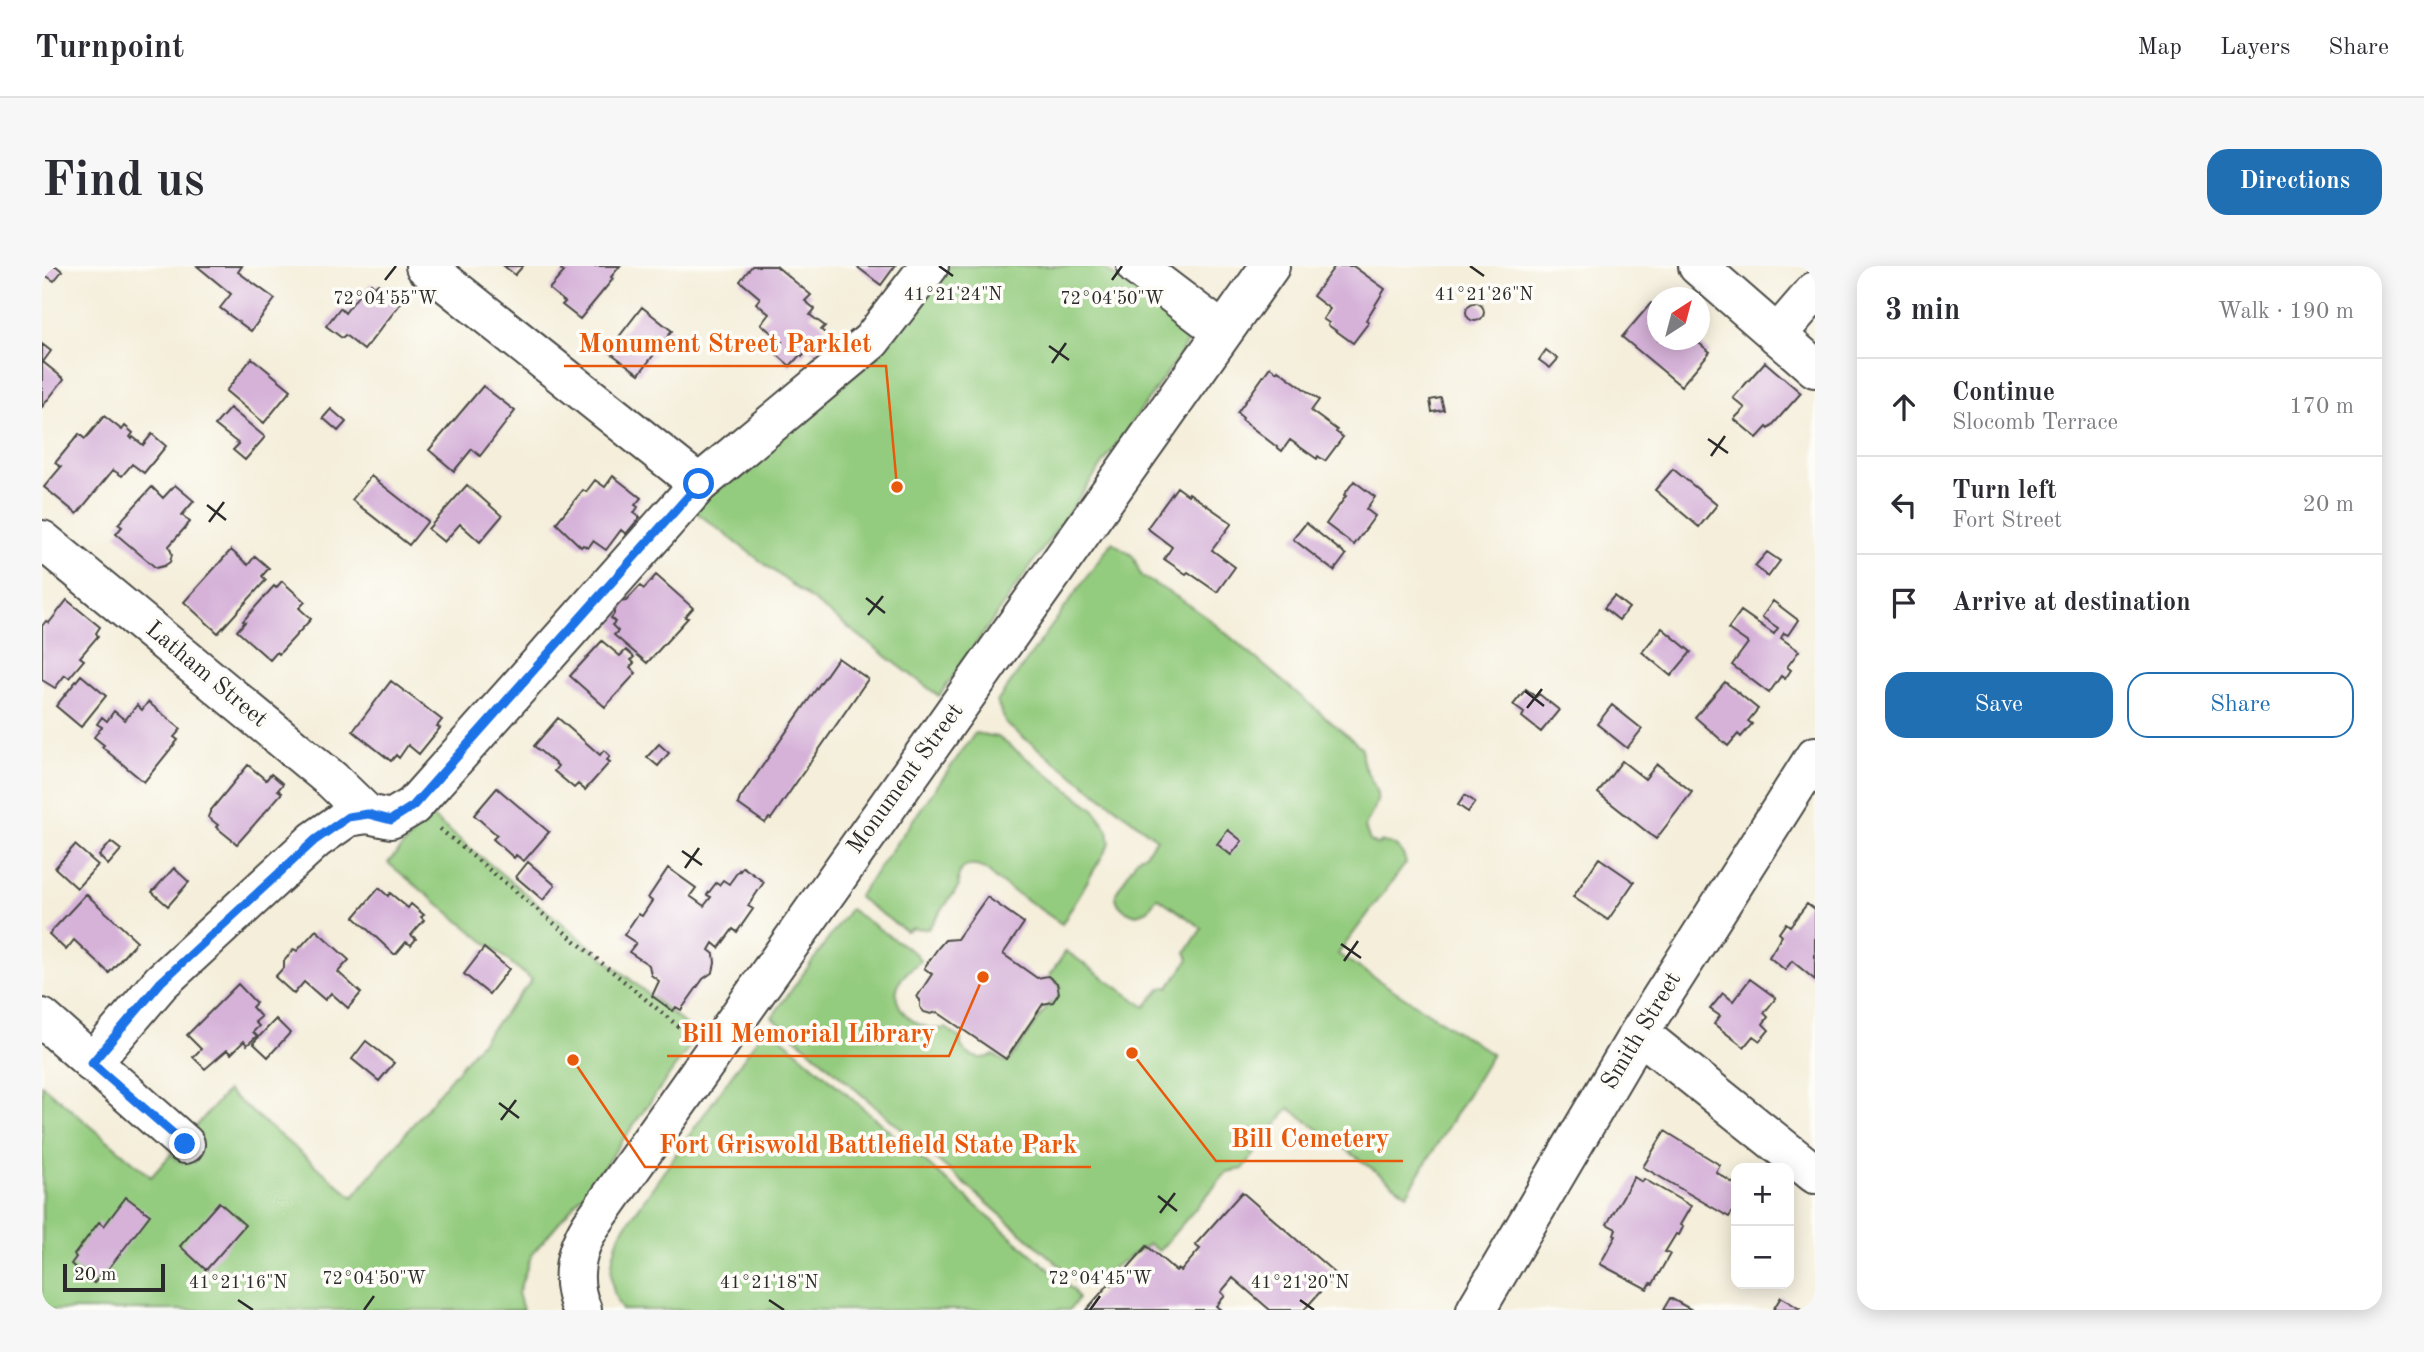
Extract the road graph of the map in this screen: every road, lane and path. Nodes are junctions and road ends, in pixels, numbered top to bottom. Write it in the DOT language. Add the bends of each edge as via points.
graph roads {
  1 [pos="425,266"];
  2 [pos="929,266"];
  3 [pos="1136,266"];
  4 [pos="1270,266"];
  5 [pos="1698,266"];
  6 [pos="1815,291"];
  7 [pos="1223,332"];
  8 [pos="1777,335"];
  9 [pos="1815,368"];
  10 [pos="699,484"];
  11 [pos="42,540"];
  12 [pos="1815,756"];
  13 [pos="413,806"];
  14 [pos="368,814"];
  15 [pos="42,1018"];
  16 [pos="685,1031"];
  17 [pos="1639,1033"];
  18 [pos="92,1063"];
  19 [pos="185,1144"];
  20 [pos="1815,1174"];
  21 [pos="581,1307"];
  22 [pos="1476,1310"];
  1 -- 10 [label="street"];
  2 -- 10 [label="street" via="871,341"];
  3 -- 7 [label="street"];
  4 -- 7 [label="street, Monument Street"];
  5 -- 8 [label="street"];
  6 -- 8 [label="street"];
  7 -- 21 [label="street, Monument Street" via="591,1225 577,1253 575,1283"];
  8 -- 9 [label="street"];
  10 -- 13 [label="street"];
  11 -- 14 [label="street, Latham Street" via="332,779"];
  12 -- 17 [label="street, Smith Street"];
  13 -- 14 [label="street" via="391,820"];
  13 -- 16 [label="path"];
  14 -- 18 [label="street" via="348,817 315,840 161,982"];
  15 -- 18 [label="street"];
  17 -- 20 [label="street"];
  17 -- 22 [label="street, Smith Street"];
  18 -- 19 [label="street"];
}
